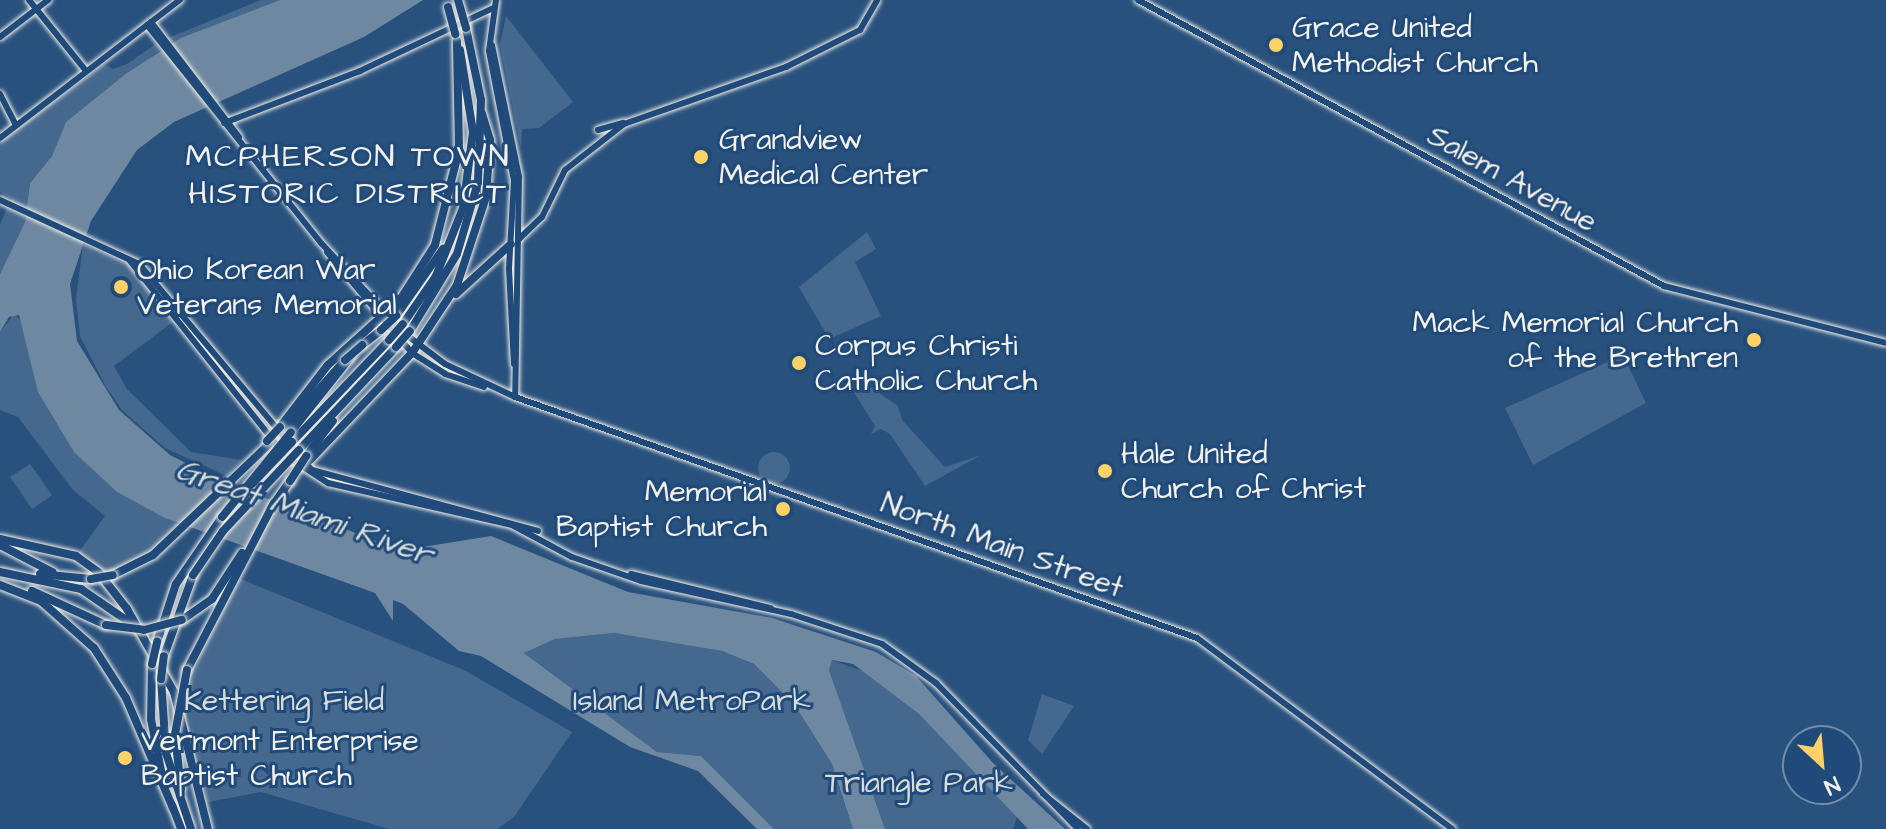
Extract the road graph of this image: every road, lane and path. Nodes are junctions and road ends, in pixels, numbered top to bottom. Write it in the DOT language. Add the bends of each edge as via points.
graph roads {
  1 [pos="29,0"];
  2 [pos="48,0"];
  3 [pos="180,0"];
  4 [pos="447,0"];
  5 [pos="458,0"];
  6 [pos="496,0"];
  7 [pos="877,0"];
  8 [pos="1138,0"];
  9 [pos="493,8"];
  10 [pos="36,9"];
  11 [pos="164,13"];
  12 [pos="149,23"];
  13 [pos="0,37"];
  14 [pos="456,38"];
  15 [pos="162,40"];
  16 [pos="492,45"];
  17 [pos="86,71"];
  18 [pos="0,94"];
  19 [pos="482,113"];
  20 [pos="224,118"];
  21 [pos="630,121"];
  22 [pos="16,125"];
  23 [pos="598,130"];
  24 [pos="0,138"];
  25 [pos="3,202"];
  26 [pos="520,217"];
  27 [pos="538,222"];
  28 [pos="452,239"];
  29 [pos="515,242"];
  30 [pos="445,306"];
  31 [pos="388,316"];
  32 [pos="406,327"];
  33 [pos="363,333"];
  34 [pos="393,343"];
  35 [pos="1886,343"];
  36 [pos="418,344"];
  37 [pos="412,353"];
  38 [pos="492,388"];
  39 [pos="515,397"];
  40 [pos="286,433"];
  41 [pos="305,455"];
  42 [pos="0,542"];
  43 [pos="0,570"];
  44 [pos="188,573"];
  45 [pos="64,577"];
  46 [pos="0,584"];
  47 [pos="225,588"];
  48 [pos="152,642"];
  49 [pos="1043,794"];
  50 [pos="173,808"];
  51 [pos="181,829"];
  52 [pos="191,829"];
  53 [pos="208,829"];
  54 [pos="1078,829"];
  55 [pos="1087,829"];
  56 [pos="1452,829"];
  1 -- 10 [label="main road"];
  2 -- 10 [label="main road"];
  3 -- 11 [label="main road"];
  4 -- 14 [label="highway, bridge"];
  5 -- 19 [label="highway, bridge"];
  6 -- 9 [label="main road"];
  7 -- 21 [label="main road" via="860,30 806,57"];
  8 -- 35 [label="main road, Salem Avenue" via="1664,286"];
  9 -- 16 [label="main road"];
  9 -- 20 [label="main road" via="333,83"];
  10 -- 13 [label="main road"];
  10 -- 17 [label="main road"];
  11 -- 12 [label="main road"];
  11 -- 15 [label="main road"];
  12 -- 15 [label="main road, North Main Street"];
  12 -- 17 [label="main road"];
  14 -- 28 [label="highway" via="473,132 465,195"];
  14 -- 31 [label="highway" via="454,185 429,257"];
  15 -- 20 [label="main road, North Main Street"];
  16 -- 26 [label="main road" via="517,157"];
  16 -- 29 [label="main road" via="513,172"];
  17 -- 22 [label="main road"];
  18 -- 22 [label="main road"];
  19 -- 30 [label="highway" via="490,140 482,215"];
  19 -- 32 [label="highway" via="478,182 467,228 446,277"];
  20 -- 31 [label="main road, North Main Street" via="322,244"];
  21 -- 23 [label="main road"];
  21 -- 27 [label="main road" via="568,166"];
  22 -- 24 [label="main road"];
  25 -- 49 [label="main road" via="105,246 150,276 286,446 319,473 442,509 508,519 627,573 871,639 917,665"];
  26 -- 27 [label="main road" via="526,224"];
  26 -- 29 [label="main road"];
  27 -- 29 [label="main road"];
  28 -- 31 [label="highway"];
  28 -- 32 [label="highway"];
  29 -- 30 [label="highway"];
  29 -- 39 [label="main road"];
  30 -- 36 [label="highway"];
  31 -- 33 [label="highway"];
  31 -- 36 [label="main road, North Main Street"];
  31 -- 37 [label="main road, North Main Street"];
  31 -- 40 [label="highway, bridge"];
  32 -- 34 [label="highway, bridge"];
  33 -- 40 [label="highway" via="344,372"];
  33 -- 40 [label="highway" via="319,375"];
  34 -- 40 [label="highway"];
  34 -- 41 [label="highway"];
  36 -- 37 [label="highway"];
  36 -- 38 [label="main road, North Main Street"];
  37 -- 38 [label="main road, North Main Street" via="445,374"];
  37 -- 41 [label="highway"];
  38 -- 39 [label="main road, North Main Street"];
  39 -- 56 [label="main road, North Main Street" via="1197,638"];
  40 -- 44 [label="highway, bridge" via="222,517"];
  40 -- 45 [label="highway, bridge" via="268,442 153,555 113,575"];
  41 -- 44 [label="highway, bridge" via="223,531"];
  41 -- 47 [label="highway, bridge"];
  42 -- 45 [label="highway"];
  42 -- 48 [label="highway" via="45,545 90,566"];
  43 -- 45 [label="highway"];
  43 -- 48 [label="highway" via="97,595"];
  44 -- 48 [label="highway"];
  44 -- 52 [label="highway, bridge" via="161,679 166,753"];
  46 -- 47 [label="highway, bridge" via="28,589 106,625 144,630 182,620"];
  46 -- 50 [label="highway" via="57,612 105,662"];
  47 -- 52 [label="highway, bridge" via="187,670 175,734"];
  48 -- 50 [label="highway, bridge" via="152,731"];
  48 -- 53 [label="highway" via="174,692"];
  49 -- 54 [label="main road"];
  49 -- 55 [label="main road"];
  50 -- 51 [label="highway"];
}
